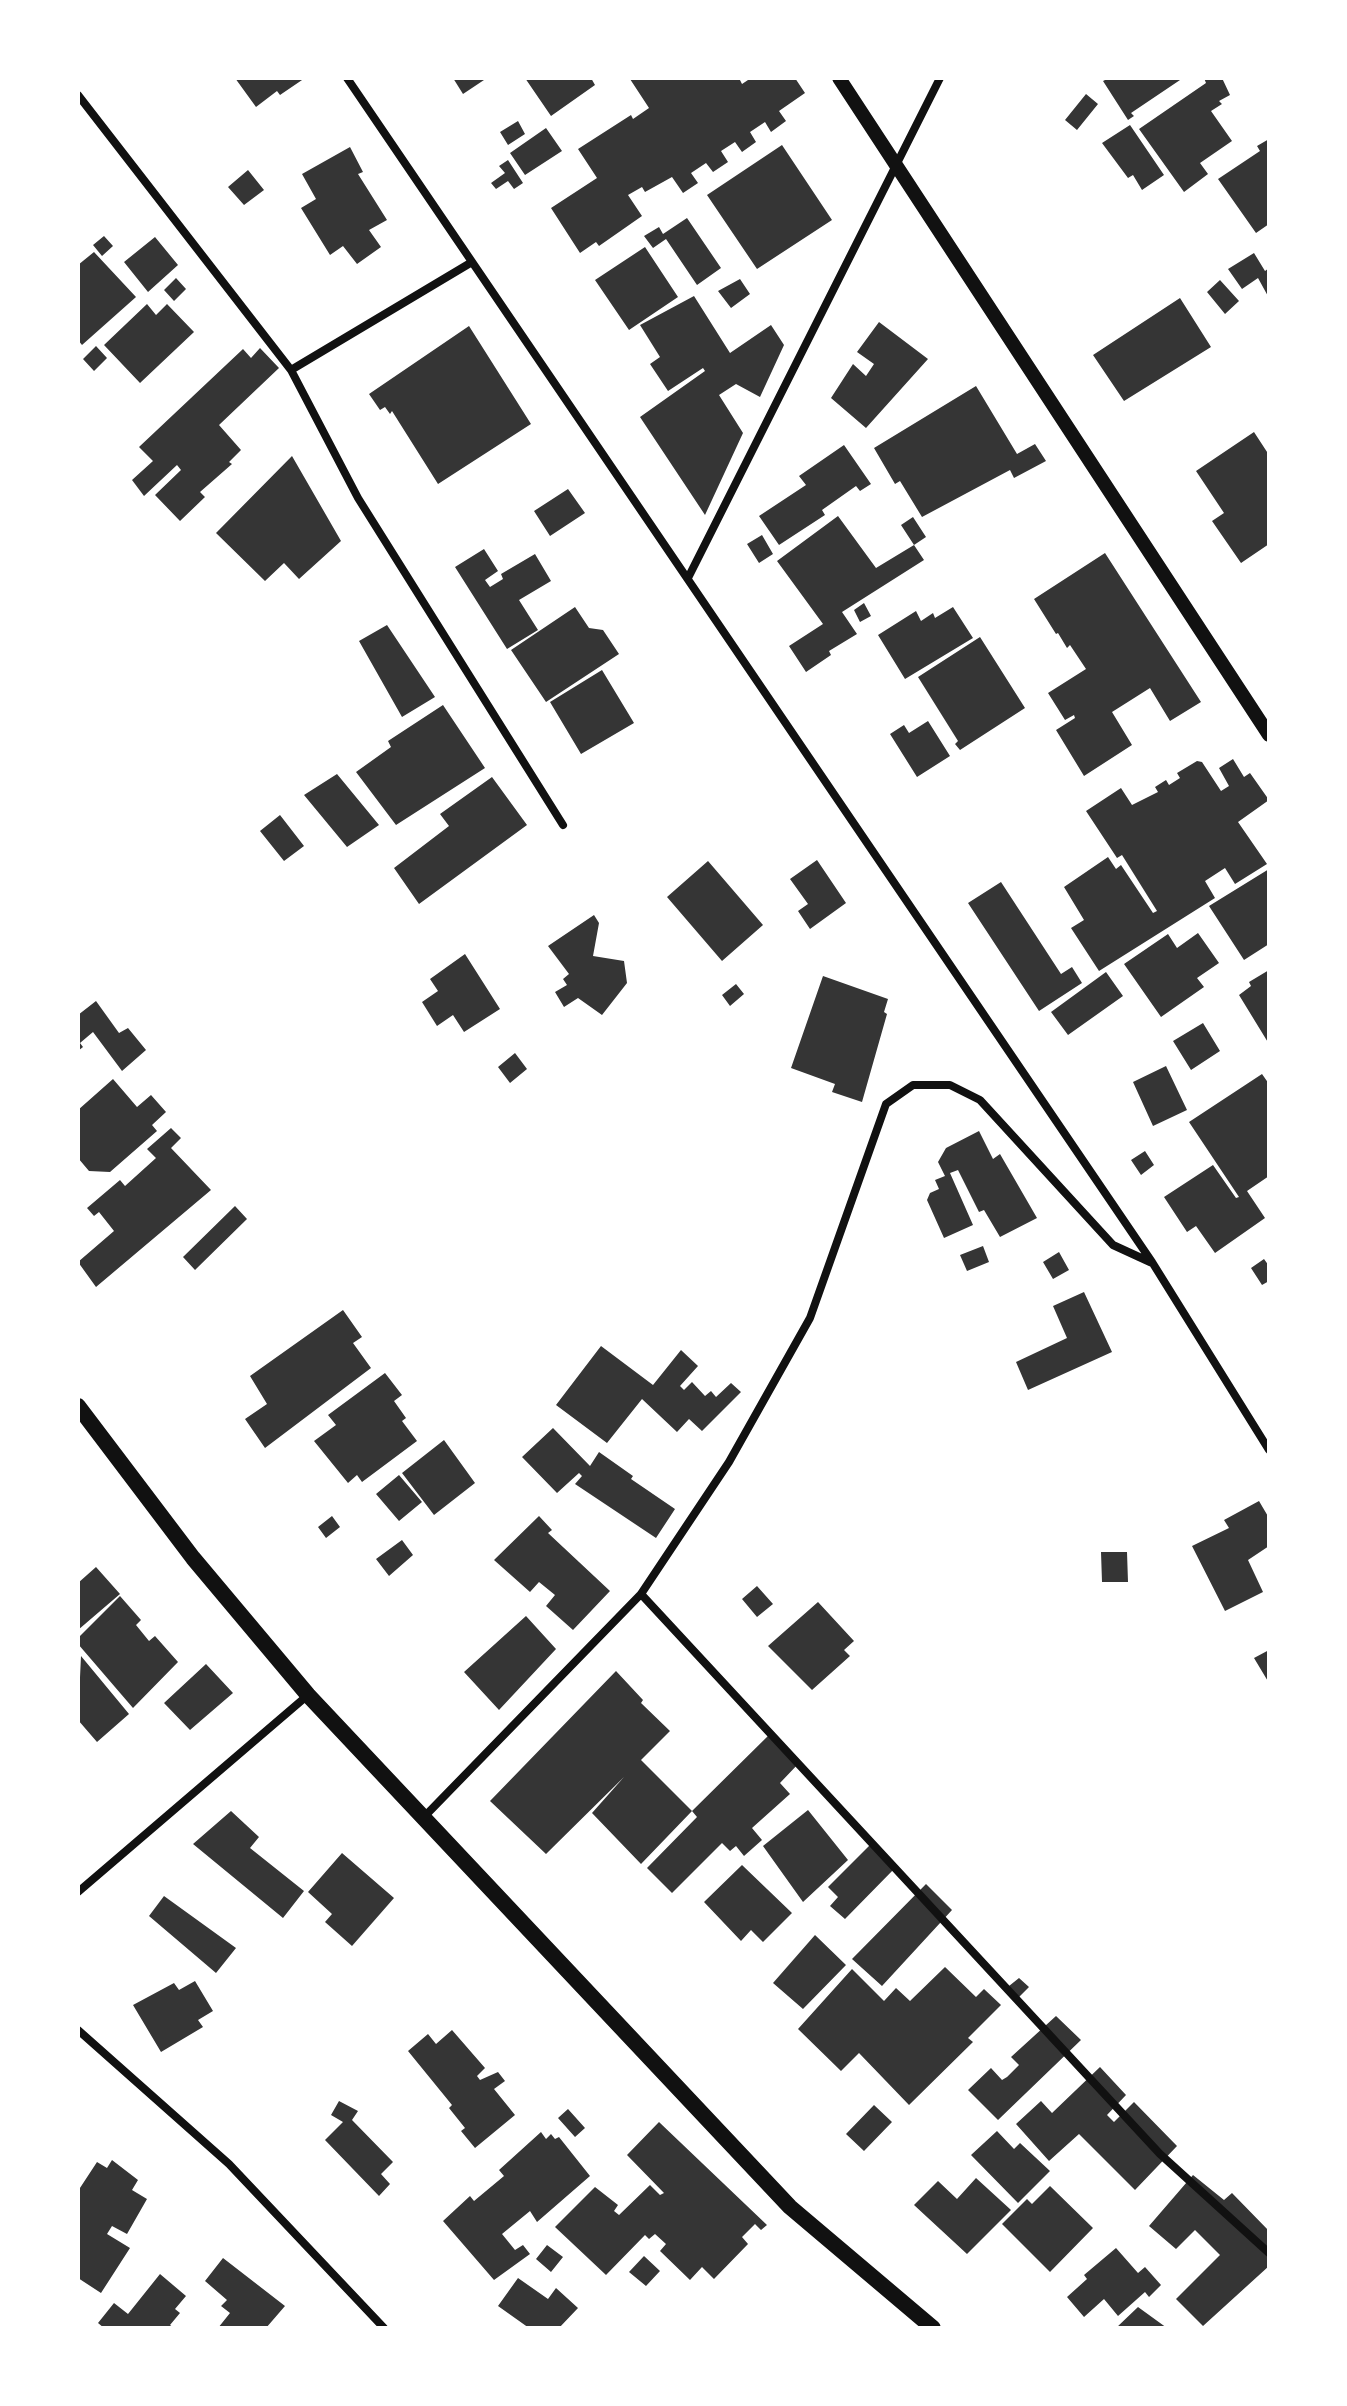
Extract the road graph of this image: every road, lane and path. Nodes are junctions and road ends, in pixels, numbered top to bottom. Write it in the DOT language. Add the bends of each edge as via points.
graph roads {
  1 [pos="347,78"];
  2 [pos="839,78"];
  3 [pos="940,78"];
  4 [pos="78,95"];
  5 [pos="896,167"];
  6 [pos="472,262"];
  7 [pos="291,370"];
  8 [pos="688,578"];
  9 [pos="1269,735"];
  10 [pos="563,825"];
  11 [pos="1152,1262"];
  12 [pos="78,1406"];
  13 [pos="1269,1450"];
  14 [pos="641,1594"];
  15 [pos="308,1695"];
  16 [pos="424,1817"];
  17 [pos="78,1892"];
  18 [pos="78,2030"];
  19 [pos="1269,2253"];
  20 [pos="384,2328"];
  21 [pos="933,2328"];
  1 -- 6 [label="street"];
  2 -- 5 [label="street"];
  3 -- 5 [label="street"];
  4 -- 7 [label="street"];
  5 -- 8 [label="street"];
  5 -- 9 [label="street"];
  6 -- 7 [label="street"];
  6 -- 8 [label="street"];
  7 -- 10 [label="street" via="358,498"];
  8 -- 11 [label="street"];
  11 -- 13 [label="street"];
  11 -- 14 [label="street" via="1113,1245 980,1100 950,1085 913,1085 886,1104 810,1318 729,1462"];
  12 -- 15 [label="main road" via="193,1558"];
  14 -- 16 [label="street"];
  14 -- 19 [label="street" via="1160,2154"];
  15 -- 16 [label="main road"];
  15 -- 17 [label="street"];
  16 -- 21 [label="main road" via="790,2207"];
  18 -- 20 [label="street" via="229,2164"];
}
